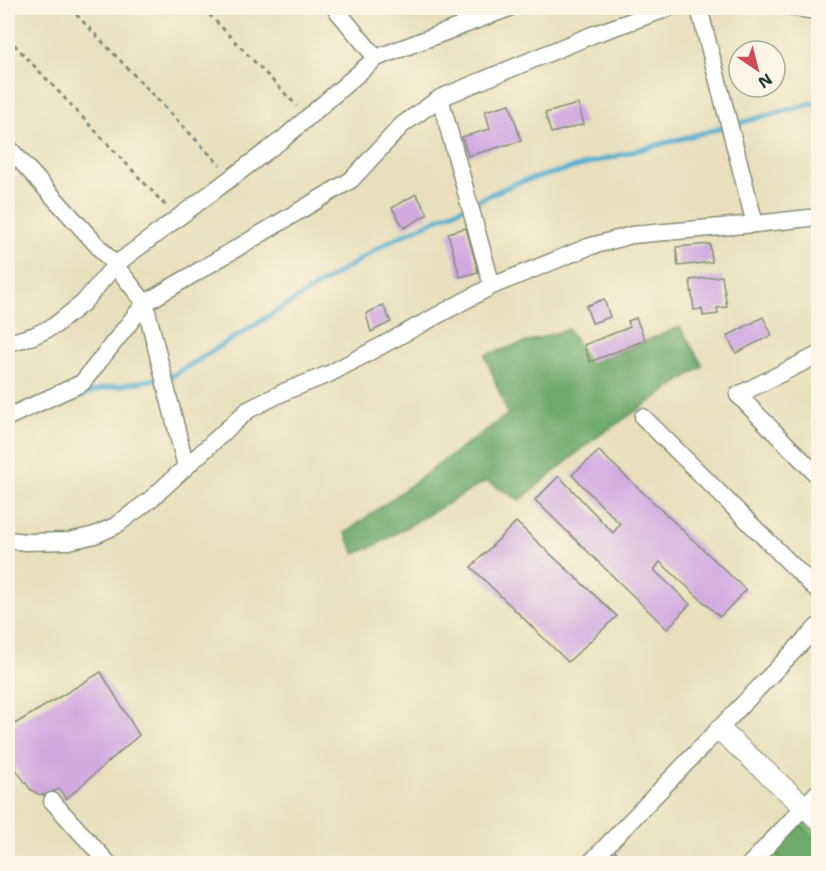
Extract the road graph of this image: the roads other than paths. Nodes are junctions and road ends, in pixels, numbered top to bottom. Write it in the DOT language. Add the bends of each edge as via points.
graph roads {
  1 [pos="335,8"];
  2 [pos="452,8"];
  3 [pos="509,8"];
  4 [pos="669,8"];
  5 [pos="699,8"];
  6 [pos="795,8"];
  7 [pos="819,11"];
  8 [pos="467,24"];
  9 [pos="376,58"];
  10 [pos="440,98"];
  11 [pos="8,147"];
  12 [pos="819,216"];
  13 [pos="755,224"];
  14 [pos="115,265"];
  15 [pos="492,286"];
  16 [pos="145,303"];
  17 [pos="8,343"];
  18 [pos="819,355"];
  19 [pos="8,417"];
  20 [pos="643,417"];
  21 [pos="186,468"];
  22 [pos="819,476"];
  23 [pos="8,540"];
  24 [pos="819,591"];
  25 [pos="819,626"];
  26 [pos="720,730"];
  27 [pos="52,801"];
  28 [pos="814,806"];
  29 [pos="109,864"];
  30 [pos="589,864"];
  31 [pos="750,864"];
  1 -- 9 [label="street"];
  2 -- 8 [label="lane"];
  3 -- 8 [label="street"];
  4 -- 10 [label="street" via="592,35"];
  5 -- 13 [label="street"];
  6 -- 7 [label="street"];
  8 -- 9 [label="street"];
  9 -- 14 [label="street" via="309,118"];
  10 -- 15 [label="street"];
  10 -- 16 [label="street" via="402,125 351,180"];
  11 -- 14 [label="street"];
  12 -- 13 [label="street"];
  13 -- 15 [label="street" via="632,235 588,247"];
  14 -- 16 [label="street"];
  14 -- 17 [label="street" via="83,303 54,326"];
  15 -- 21 [label="street" via="329,374 248,410"];
  16 -- 19 [label="street" via="82,383"];
  16 -- 21 [label="street"];
  18 -- 22 [label="street" via="738,395"];
  20 -- 24 [label="street"];
  21 -- 23 [label="street" via="115,526 95,535 69,542"];
  25 -- 26 [label="street"];
  26 -- 28 [label="street"];
  26 -- 30 [label="street"];
  27 -- 29 [label="street"];
  28 -- 31 [label="street"];
}
